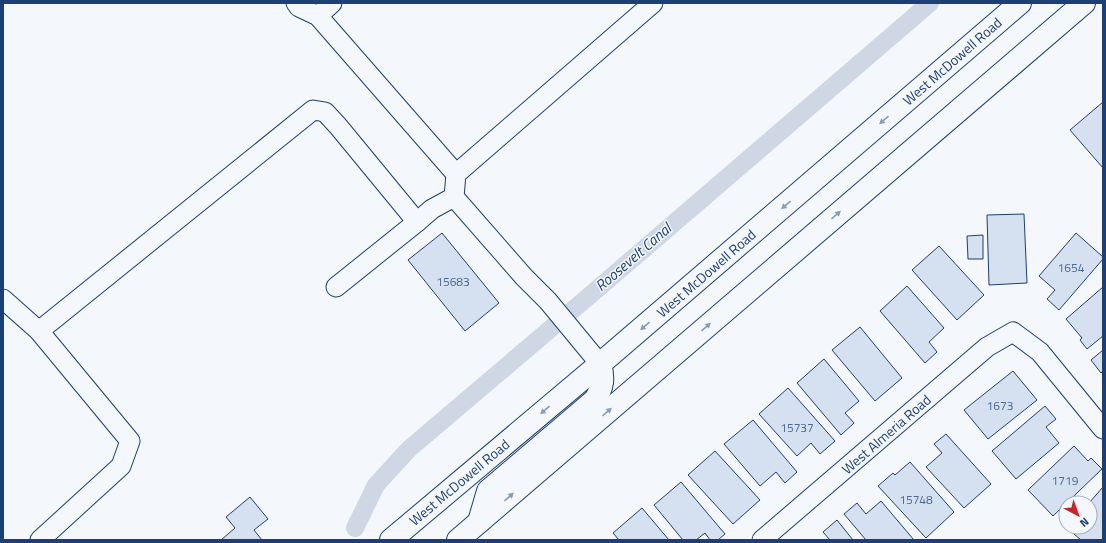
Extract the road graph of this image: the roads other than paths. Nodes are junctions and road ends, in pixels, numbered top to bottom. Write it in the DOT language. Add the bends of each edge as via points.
graph roads {
  1 [pos="296,3"];
  2 [pos="332,3"];
  3 [pos="653,3"];
  4 [pos="1020,3"];
  5 [pos="1084,3"];
  6 [pos="318,16"];
  7 [pos="456,174"];
  8 [pos="454,197"];
  9 [pos="417,222"];
  10 [pos="336,287"];
  11 [pos="6,305"];
  12 [pos="39,331"];
  13 [pos="600,364"];
  14 [pos="1103,430"];
  15 [pos="479,522"];
  16 [pos="40,540"];
  17 [pos="391,540"];
  18 [pos="458,540"];
  19 [pos="762,540"];
  1 -- 6 [label="street"];
  2 -- 6 [label="street"];
  3 -- 7 [label="street"];
  4 -- 13 [label="main road, West McDowell Road, one-way"];
  15 -- 5 [label="main road, one-way"];
  6 -- 7 [label="street"];
  7 -- 8 [label="street"];
  8 -- 9 [label="street" via="432,209"];
  8 -- 13 [label="street" via="548,301"];
  9 -- 10 [label="street"];
  9 -- 12 [label="street" via="325,112 313,110"];
  11 -- 12 [label="street"];
  12 -- 16 [label="street" via="130,441 121,466"];
  13 -- 15 [label="main road" via="603,383 595,400 488,491"];
  13 -- 17 [label="main road, West McDowell Road, one-way"];
  14 -- 19 [label="street, West Almeria Road" via="1040,352 1013,332 987,347"];
  15 -- 18 [label="main road"];
}
